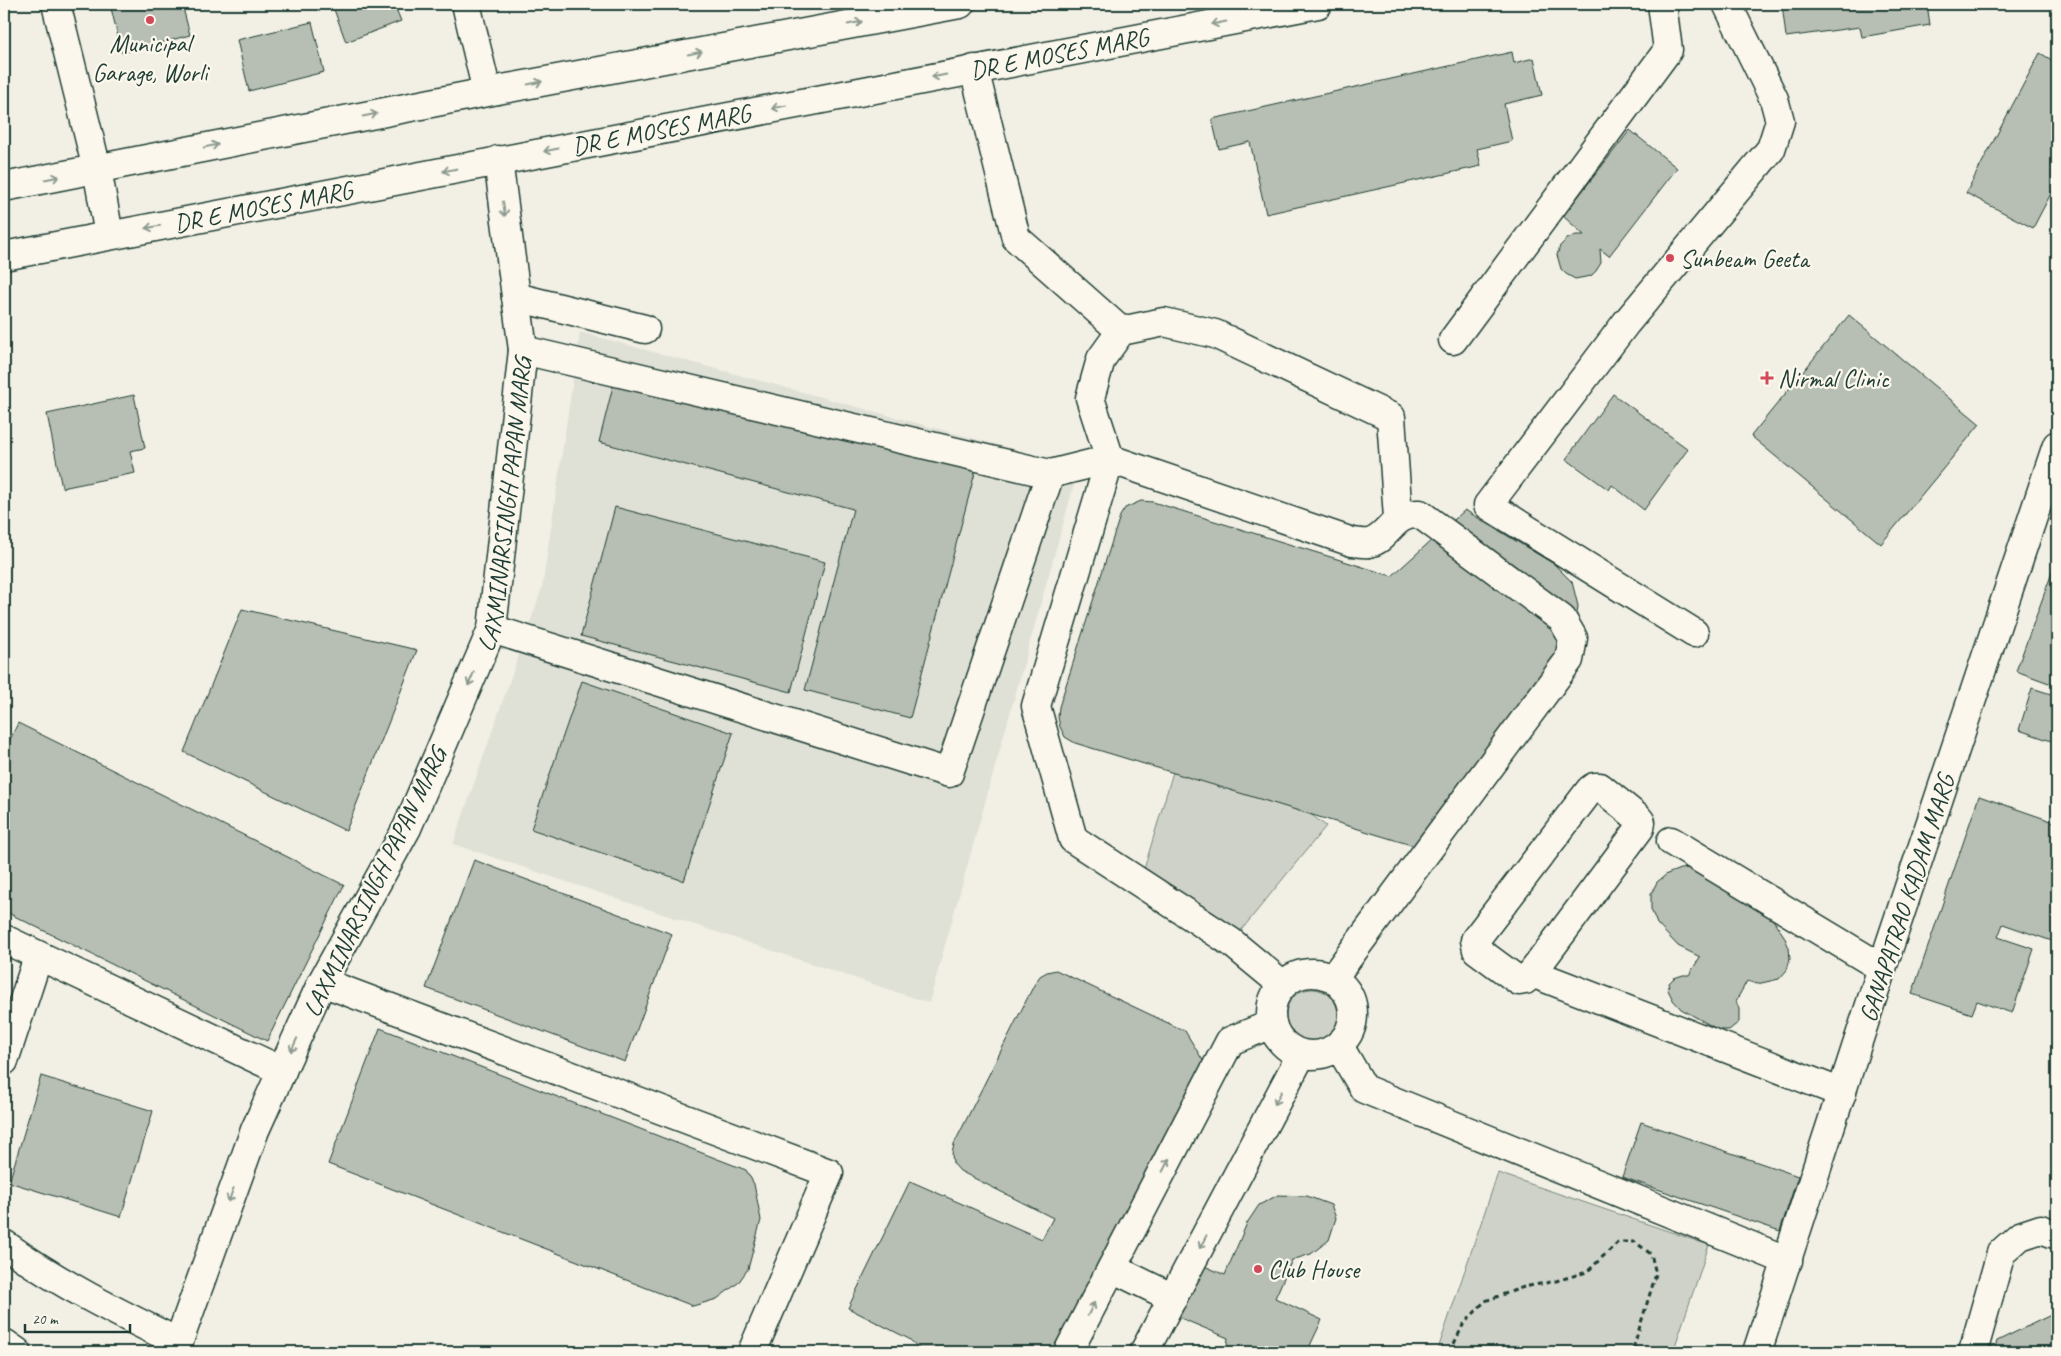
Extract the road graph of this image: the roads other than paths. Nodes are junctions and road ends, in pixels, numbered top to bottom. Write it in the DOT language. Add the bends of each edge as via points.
graph roads {
  1 [pos="56,4"];
  2 [pos="466,4"];
  3 [pos="960,4"];
  4 [pos="1318,4"];
  5 [pos="1727,4"];
  6 [pos="1662,7"];
  7 [pos="974,69"];
  8 [pos="487,92"];
  9 [pos="498,160"];
  10 [pos="97,169"];
  11 [pos="4,187"];
  12 [pos="109,236"];
  13 [pos="4,256"];
  14 [pos="516,298"];
  15 [pos="645,329"];
  16 [pos="1122,331"];
  17 [pos="1453,340"];
  18 [pos="523,350"];
  19 [pos="2057,445"];
  20 [pos="1110,459"];
  21 [pos="1050,474"];
  22 [pos="1398,518"];
  23 [pos="492,629"];
  24 [pos="1694,632"];
  25 [pos="1671,841"];
  26 [pos="4,939"];
  27 [pos="38,956"];
  28 [pos="1882,968"];
  29 [pos="1532,973"];
  30 [pos="1333,978"];
  31 [pos="322,982"];
  32 [pos="1283,984"];
  33 [pos="1272,1024"];
  34 [pos="1339,1046"];
  35 [pos="1301,1054"];
  36 [pos="4,1061"];
  37 [pos="282,1071"];
  38 [pos="1842,1093"];
  39 [pos="2057,1235"];
  40 [pos="4,1244"];
  41 [pos="1788,1261"];
  42 [pos="1112,1268"];
  43 [pos="1173,1298"];
  44 [pos="4,1343"];
  45 [pos="176,1347"];
  46 [pos="17,1352"];
  47 [pos="752,1352"];
  48 [pos="1068,1352"];
  49 [pos="1144,1352"];
  50 [pos="1757,1352"];
  51 [pos="1972,1352"];
  1 -- 10 [label="main road"];
  2 -- 8 [label="main road"];
  8 -- 3 [label="main road, one-way"];
  4 -- 7 [label="main road, DR E MOSES MARG, one-way"];
  5 -- 24 [label="main road" via="1774,99 1780,121 1771,150 1626,322 1488,505"];
  6 -- 17 [label="main road" via="1668,50"];
  7 -- 9 [label="main road, DR E MOSES MARG, one-way"];
  7 -- 16 [label="main road" via="1016,238"];
  10 -- 8 [label="main road, one-way"];
  9 -- 12 [label="main road, DR E MOSES MARG, one-way"];
  9 -- 14 [label="main road, LAXMINARSINGH PAPAN MARG, one-way"];
  11 -- 10 [label="main road, one-way"];
  10 -- 12 [label="main road"];
  12 -- 13 [label="main road, DR E MOSES MARG"];
  14 -- 15 [label="main road"];
  14 -- 18 [label="main road, LAXMINARSINGH PAPAN MARG"];
  16 -- 20 [label="main road" via="1101,359 1090,398"];
  16 -- 22 [label="main road" via="1164,322 1214,334 1391,416"];
  18 -- 21 [label="main road"];
  18 -- 23 [label="main road, LAXMINARSINGH PAPAN MARG"];
  19 -- 28 [label="main road, GANAPATRAO KADAM MARG"];
  20 -- 21 [label="main road"];
  20 -- 22 [label="main road" via="1352,542 1369,543"];
  20 -- 32 [label="main road" via="1036,706 1073,839 1232,942"];
  21 -- 23 [label="main road" via="949,773"];
  22 -- 30 [label="main road" via="1409,513 1420,514 1562,619 1573,638 1569,660"];
  23 -- 31 [label="main road, LAXMINARSINGH PAPAN MARG, one-way" via="407,828"];
  25 -- 28 [label="main road"];
  26 -- 27 [label="main road"];
  27 -- 36 [label="main road"];
  27 -- 37 [label="main road"];
  28 -- 38 [label="main road, GANAPATRAO KADAM MARG"];
  29 -- 29 [label="main road" via="1519,981 1477,950 1475,940 1590,790 1600,787 1638,818 1640,828"];
  29 -- 38 [label="main road"];
  30 -- 32 [label="main road" via="1321,973 1307,973"];
  30 -- 34 [label="main road" via="1343,986 1354,1010 1353,1024"];
  31 -- 37 [label="main road, LAXMINARSINGH PAPAN MARG, one-way"];
  31 -- 47 [label="main road" via="829,1173"];
  32 -- 33 [label="main road" via="1274,996 1270,1010"];
  33 -- 35 [label="main road" via="1278,1038"];
  42 -- 33 [label="main road, one-way" via="1230,1041"];
  34 -- 35 [label="main road" via="1315,1056"];
  34 -- 41 [label="main road" via="1364,1089"];
  35 -- 43 [label="main road, one-way"];
  37 -- 45 [label="main road, LAXMINARSINGH PAPAN MARG, one-way" via="255,1130"];
  38 -- 41 [label="main road, GANAPATRAO KADAM MARG"];
  39 -- 51 [label="main road" via="2041,1229 2020,1236 2001,1253"];
  40 -- 45 [label="main road"];
  41 -- 50 [label="main road, GANAPATRAO KADAM MARG"];
  42 -- 43 [label="main road"];
  48 -- 42 [label="main road, one-way"];
  43 -- 49 [label="main road"];
  44 -- 46 [label="main road"];
}
